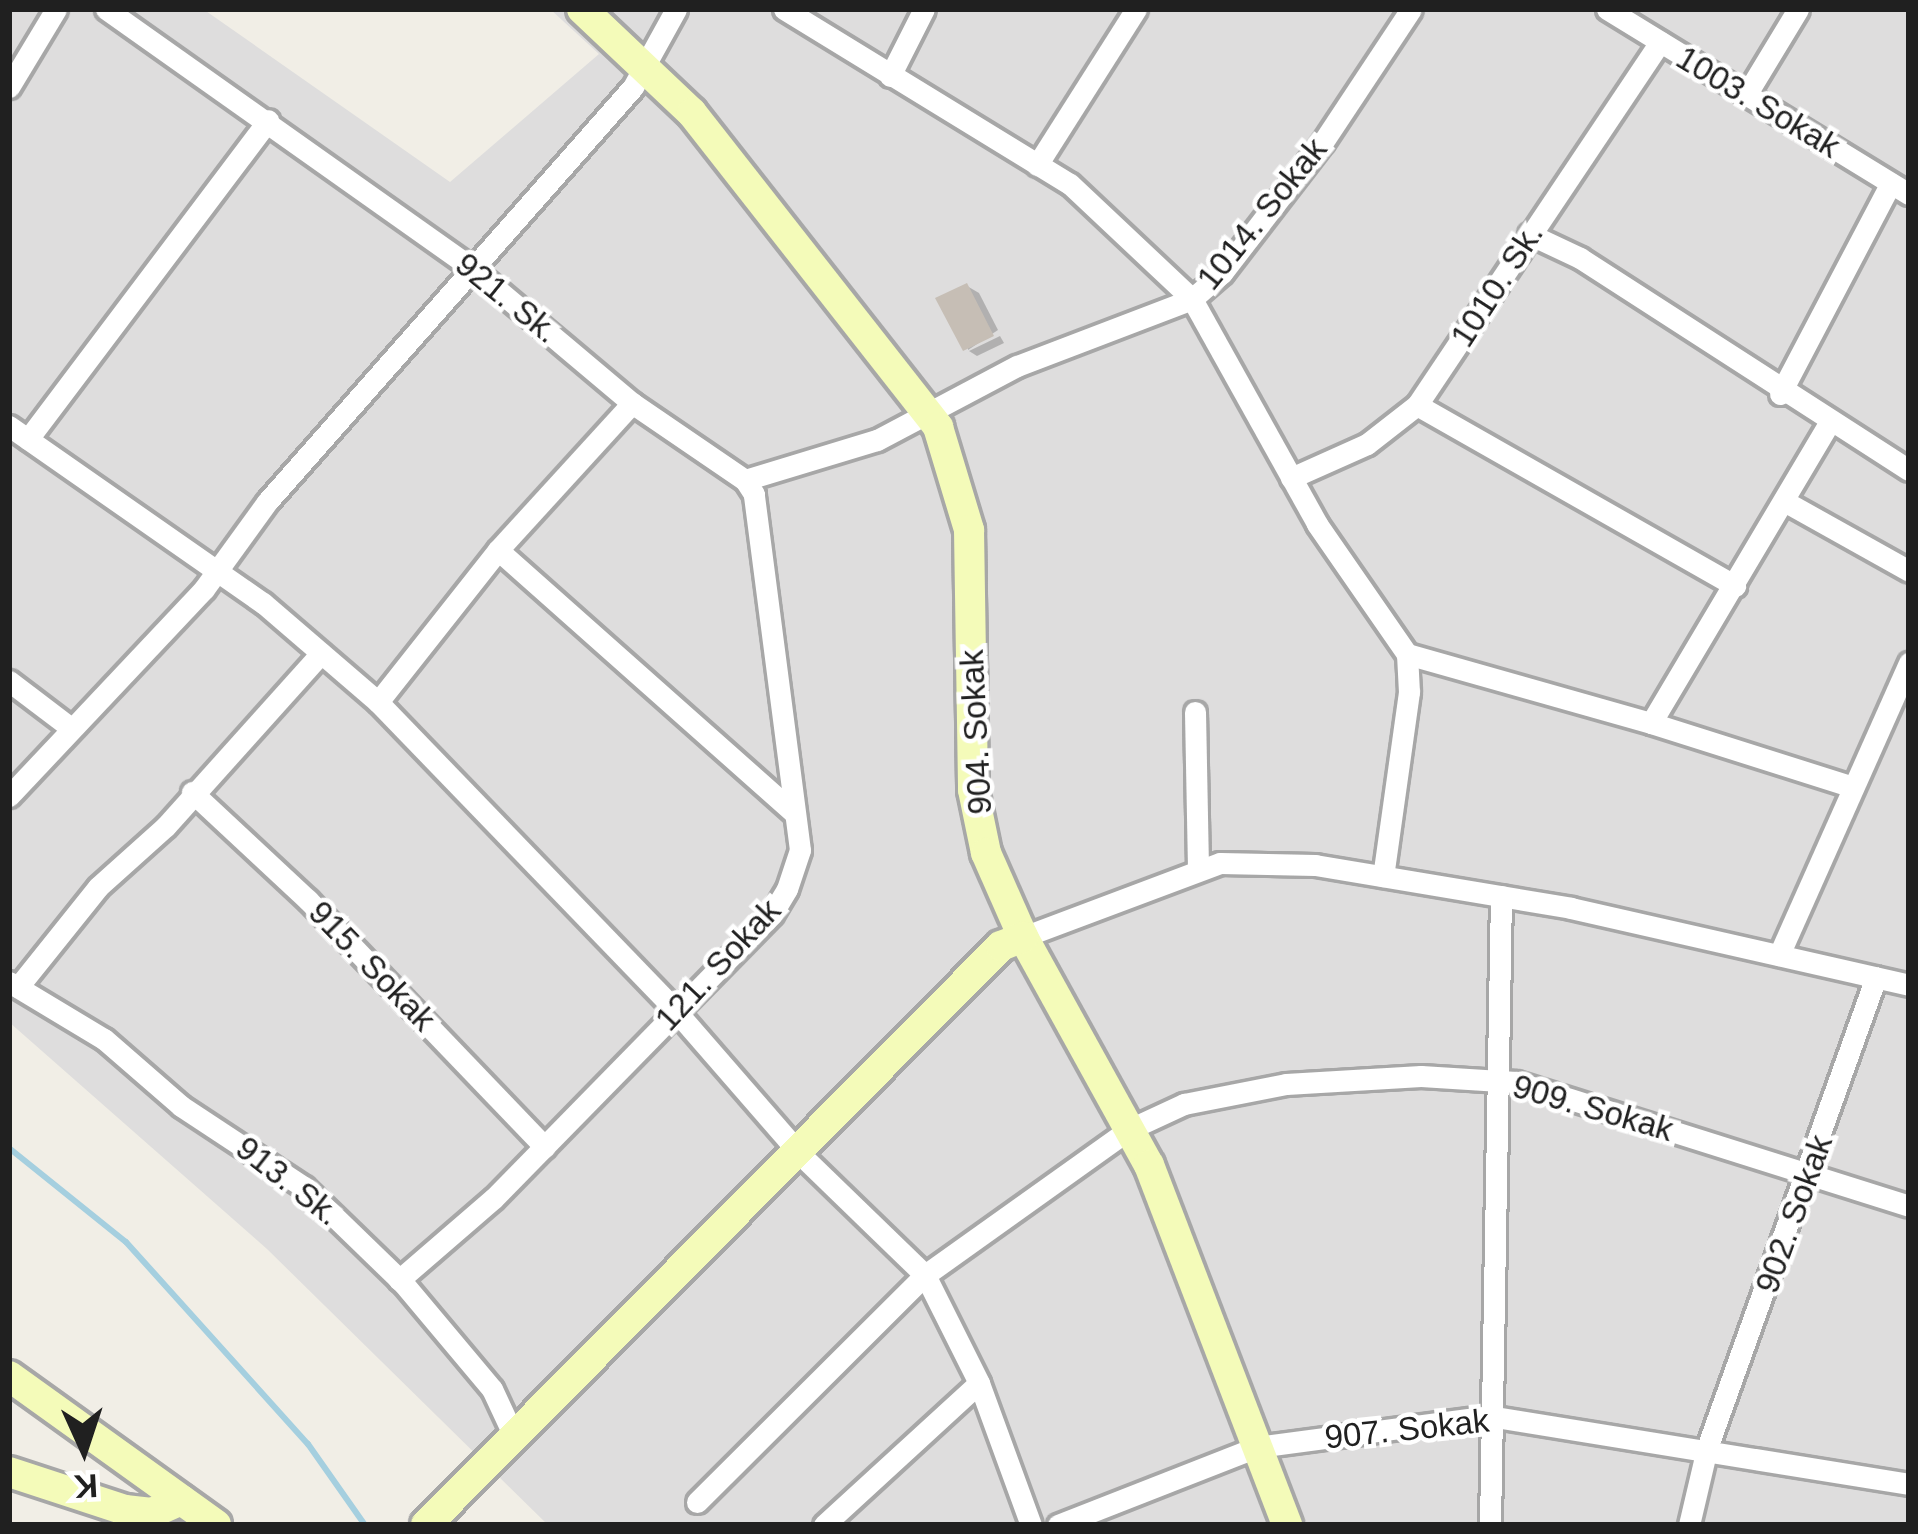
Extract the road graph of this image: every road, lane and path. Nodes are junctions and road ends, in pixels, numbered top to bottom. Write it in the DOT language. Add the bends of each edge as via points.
graph roads {
  1 [pos="56,9"];
  2 [pos="106,9"];
  3 [pos="583,9"];
  4 [pos="676,9"];
  5 [pos="784,9"];
  6 [pos="924,9"];
  7 [pos="1136,9"];
  8 [pos="1411,9"];
  9 [pos="1607,9"];
  10 [pos="1798,9"];
  11 [pos="1660,42"];
  12 [pos="644,66"];
  13 [pos="890,76"];
  14 [pos="9,87"];
  15 [pos="1746,94"];
  16 [pos="268,120"];
  17 [pos="1037,165"];
  18 [pos="1900,189"];
  19 [pos="1529,234"];
  20 [pos="474,270"];
  21 [pos="1192,299"];
  22 [pos="1780,394"];
  23 [pos="632,403"];
  24 [pos="1417,405"];
  25 [pos="927,412"];
  26 [pos="1829,423"];
  27 [pos="18,433"];
  28 [pos="1909,470"];
  29 [pos="1291,478"];
  30 [pos="745,480"];
  31 [pos="1784,501"];
  32 [pos="498,550"];
  33 [pos="215,570"];
  34 [pos="1909,571"];
  35 [pos="1735,586"];
  36 [pos="321,653"];
  37 [pos="1407,654"];
  38 [pos="1909,663"];
  39 [pos="9,681"];
  40 [pos="1901,701"];
  41 [pos="378,702"];
  42 [pos="1195,712"];
  43 [pos="1651,723"];
  44 [pos="71,728"];
  45 [pos="1853,787"];
  46 [pos="192,792"];
  47 [pos="9,796"];
  48 [pos="794,813"];
  49 [pos="1198,870"];
  50 [pos="1383,876"];
  51 [pos="1501,896"];
  52 [pos="1022,937"];
  53 [pos="1779,955"];
  54 [pos="1876,977"];
  55 [pos="1908,983"];
  56 [pos="14,985"];
  57 [pos="675,1010"];
  58 [pos="1499,1082"];
  59 [pos="1130,1129"];
  60 [pos="545,1147"];
  61 [pos="800,1154"];
  62 [pos="1810,1173"];
  63 [pos="1909,1206"];
  64 [pos="925,1275"];
  65 [pos="399,1280"];
  66 [pos="9,1376"];
  67 [pos="979,1383"];
  68 [pos="1489,1416"];
  69 [pos="513,1434"];
  70 [pos="1257,1447"];
  71 [pos="1708,1448"];
  72 [pos="9,1472"];
  73 [pos="1909,1484"];
  74 [pos="181,1500"];
  75 [pos="698,1502"];
  76 [pos="143,1519"];
  77 [pos="431,1521"];
  78 [pos="835,1522"];
  79 [pos="1284,1524"];
  80 [pos="217,1525"];
  81 [pos="1030,1525"];
  82 [pos="1058,1525"];
  83 [pos="1490,1525"];
  84 [pos="1689,1525"];
  1 -- 14 [label="street"];
  2 -- 16 [label="street, 921. Sk."];
  3 -- 12 [label="street, 904. Sokak"];
  4 -- 12 [label="street"];
  5 -- 13 [label="street"];
  6 -- 13 [label="street"];
  7 -- 17 [label="street"];
  8 -- 21 [label="street, 1014. Sokak" via="1323,142 1222,273"];
  9 -- 11 [label="street, 1003. Sokak"];
  10 -- 15 [label="street"];
  11 -- 15 [label="street, 1003. Sokak"];
  11 -- 19 [label="street, 1010. Sk."];
  12 -- 20 [label="street"];
  12 -- 25 [label="street, 904. Sokak" via="692,112"];
  13 -- 17 [label="street"];
  15 -- 18 [label="street, 1003. Sokak"];
  16 -- 20 [label="street, 921. Sk."];
  16 -- 27 [label="street"];
  17 -- 21 [label="street" via="1070,184"];
  18 -- 22 [label="street"];
  19 -- 22 [label="street" via="1580,258"];
  19 -- 24 [label="street, 1010. Sk."];
  20 -- 23 [label="street, 921. Sk."];
  20 -- 33 [label="street"];
  21 -- 25 [label="street, 1014. Sokak" via="1017,365"];
  21 -- 29 [label="street"];
  22 -- 26 [label="street"];
  23 -- 30 [label="street, 921. Sk."];
  23 -- 32 [label="street"];
  24 -- 29 [label="street, 1010. Sk." via="1367,444"];
  24 -- 35 [label="street"];
  25 -- 30 [label="street" via="877,440"];
  25 -- 52 [label="street, 904. Sokak" via="969,530 974,790 986,853"];
  26 -- 28 [label="street"];
  26 -- 31 [label="street"];
  27 -- 33 [label="street"];
  29 -- 37 [label="street"];
  30 -- 48 [label="street, 121. Sokak" via="754,494"];
  31 -- 34 [label="street"];
  31 -- 35 [label="street"];
  32 -- 41 [label="street"];
  32 -- 48 [label="street"];
  33 -- 36 [label="street"];
  33 -- 44 [label="street"];
  35 -- 43 [label="street"];
  36 -- 41 [label="street"];
  36 -- 46 [label="street"];
  37 -- 43 [label="street"];
  37 -- 50 [label="street" via="1409,692"];
  38 -- 40 [label="street"];
  39 -- 44 [label="street"];
  40 -- 45 [label="street"];
  41 -- 57 [label="street"];
  42 -- 49 [label="street"];
  43 -- 45 [label="street"];
  44 -- 47 [label="street"];
  45 -- 53 [label="street"];
  46 -- 56 [label="street"];
  46 -- 60 [label="street, 915. Sokak" via="325,917"];
  48 -- 57 [label="street, 121. Sokak" via="800,850 779,902"];
  49 -- 50 [label="street" via="1315,865"];
  49 -- 52 [label="street"];
  50 -- 51 [label="street"];
  51 -- 53 [label="street"];
  51 -- 58 [label="street"];
  52 -- 59 [label="street, 904. Sokak"];
  52 -- 61 [label="street" via="1001,946"];
  53 -- 54 [label="street"];
  54 -- 55 [label="street"];
  54 -- 62 [label="street, 902. Sokak"];
  56 -- 65 [label="street, 913. Sk." via="104,1039 181,1106 288,1175"];
  57 -- 60 [label="street, 121. Sokak"];
  57 -- 61 [label="street"];
  58 -- 59 [label="street, 909. Sokak" via="1286,1084 1184,1104"];
  58 -- 62 [label="street, 909. Sokak"];
  58 -- 68 [label="street"];
  59 -- 64 [label="street, 909. Sokak"];
  59 -- 70 [label="street, 904. Sokak"];
  60 -- 65 [label="street, 121. Sokak"];
  61 -- 64 [label="street"];
  61 -- 69 [label="street"];
  62 -- 63 [label="street, 909. Sokak"];
  62 -- 71 [label="street, 902. Sokak"];
  64 -- 67 [label="street"];
  64 -- 75 [label="street, 909. Sokak"];
  65 -- 69 [label="street, 913. Sk." via="492,1389"];
  66 -- 74 [label="street"];
  67 -- 78 [label="street"];
  67 -- 81 [label="street"];
  68 -- 70 [label="street, 907. Sokak"];
  68 -- 71 [label="street, 907. Sokak"];
  68 -- 83 [label="street"];
  69 -- 77 [label="street"];
  70 -- 79 [label="street, 904. Sokak"];
  70 -- 82 [label="street, 907. Sokak"];
  71 -- 73 [label="street, 907. Sokak"];
  71 -- 84 [label="street, 902. Sokak"];
  72 -- 76 [label="street"];
  74 -- 76 [label="street"];
  74 -- 80 [label="street"];
}
